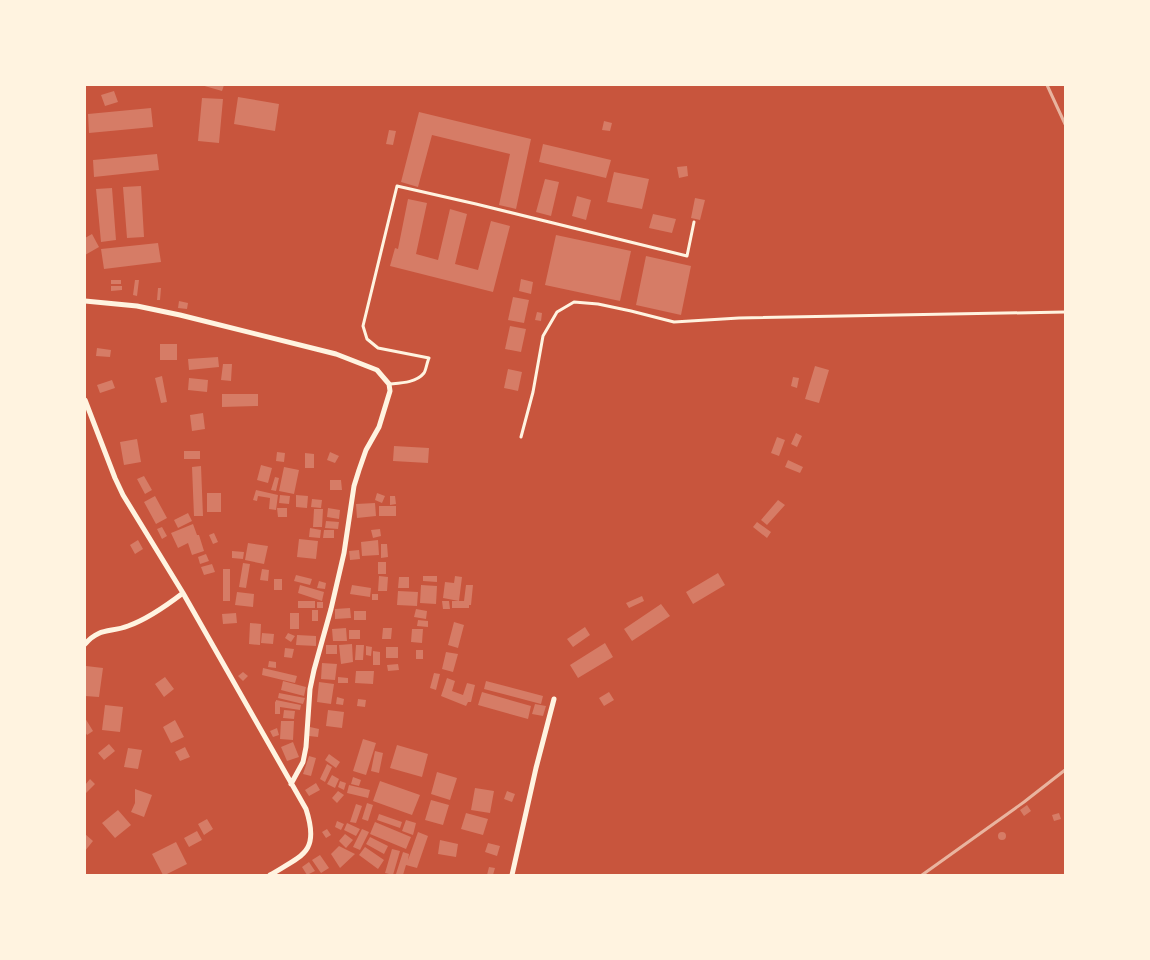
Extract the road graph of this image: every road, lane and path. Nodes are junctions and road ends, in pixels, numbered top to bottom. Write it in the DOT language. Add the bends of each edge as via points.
graph roads {
  1 [pos="694,222"];
  2 [pos="85,301"];
  3 [pos="1065,312"];
  4 [pos="389,384"];
  5 [pos="85,400"];
  6 [pos="521,437"];
  7 [pos="183,593"];
  8 [pos="85,644"];
  9 [pos="554,699"];
  10 [pos="292,784"];
  11 [pos="270,875"];
  12 [pos="512,875"];
  1 -- 4 [label="lane" via="687,256 397,186 363,326 367,339 378,348 429,358 424,373 417,378"];
  2 -- 4 [label="street" via="137,306 180,315 336,354 377,370"];
  3 -- 6 [label="lane" via="674,322 598,304 574,302 557,312 543,336"];
  4 -- 10 [label="street" via="390,391 379,427 366,450 354,486 344,553 310,689 306,748"];
  5 -- 7 [label="street" via="123,494"];
  7 -- 8 [label="street" via="164,608 128,626 92,636"];
  7 -- 10 [label="street"];
  9 -- 12 [label="street"];
  10 -- 11 [label="street" via="310,821 309,847 303,856"];
}
